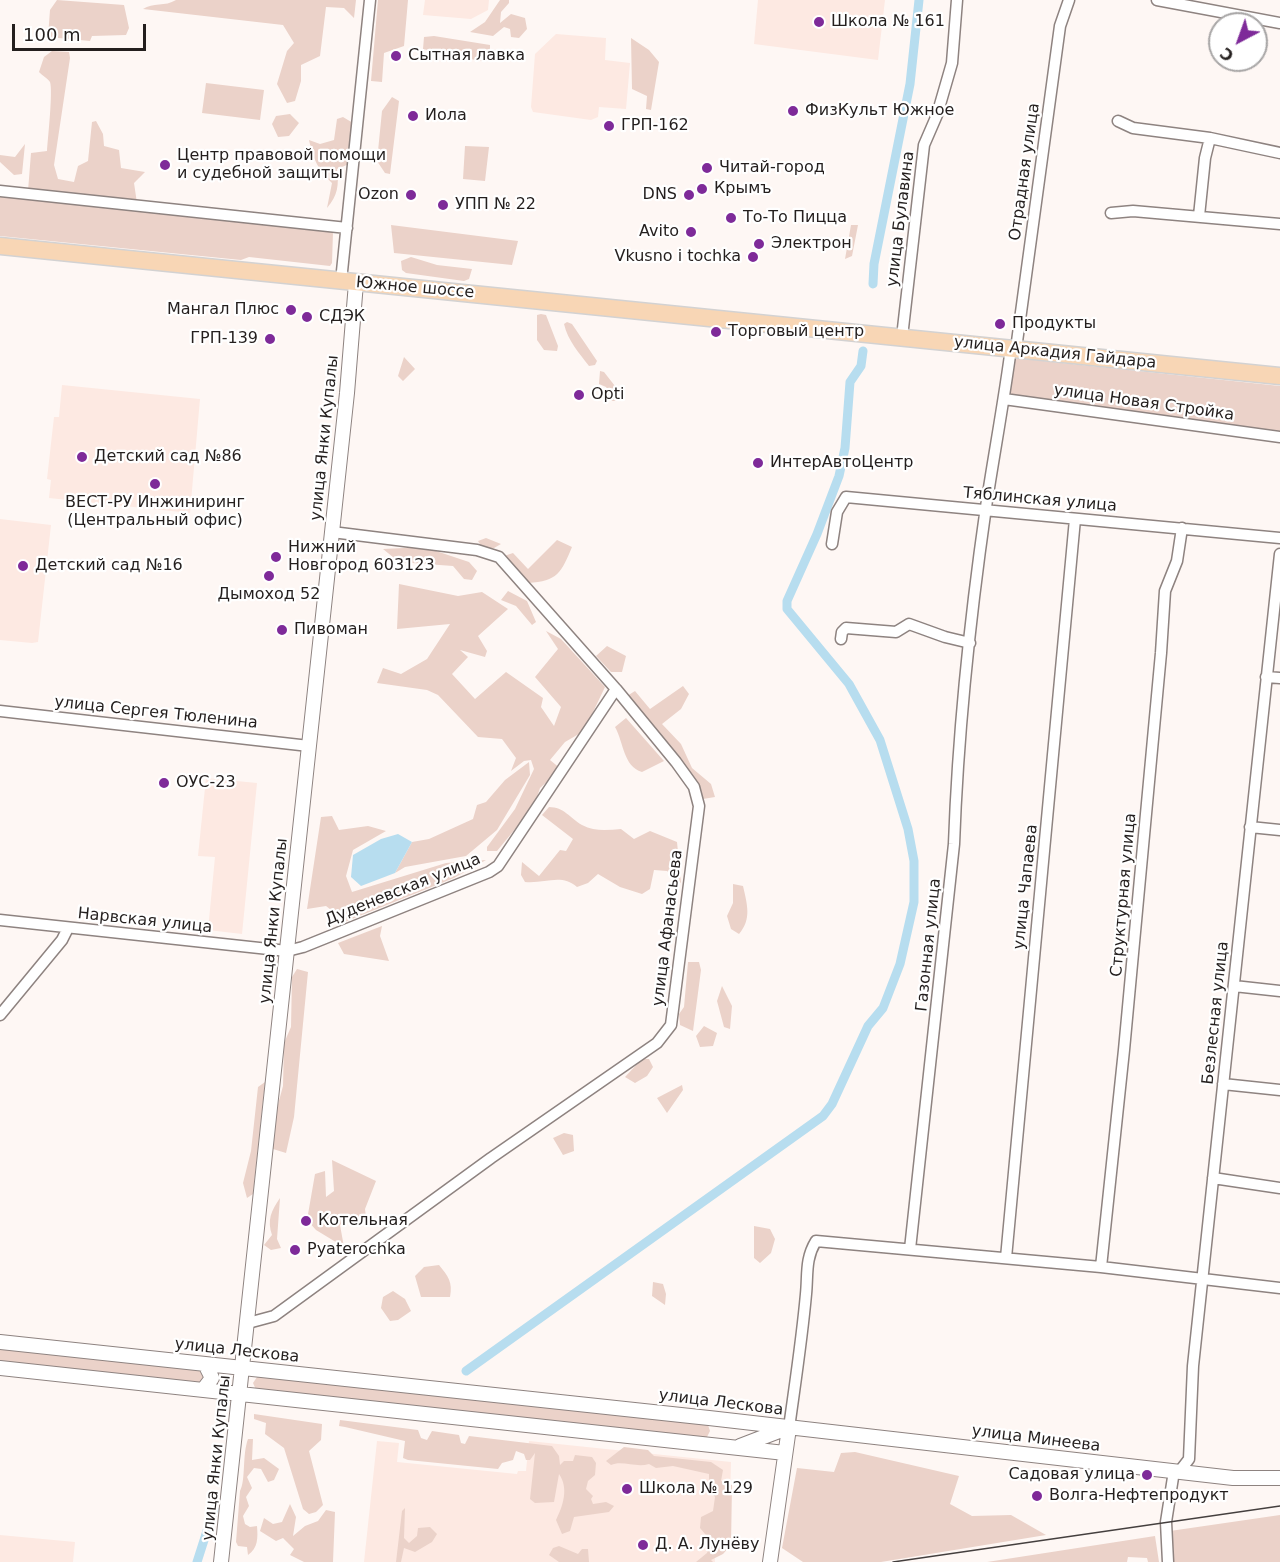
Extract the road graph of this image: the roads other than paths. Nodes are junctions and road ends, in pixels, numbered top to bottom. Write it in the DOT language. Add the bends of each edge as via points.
graph roads {
  1 [pos="370,0"];
  2 [pos="957,0"];
  3 [pos="1069,0"];
  4 [pos="1157,0"];
  5 [pos="1280,23"];
  6 [pos="1118,121"];
  7 [pos="1210,138"];
  8 [pos="1280,153"];
  9 [pos="0,191"];
  10 [pos="1111,213"];
  11 [pos="1199,216"];
  12 [pos="1280,225"];
  13 [pos="347,228"];
  14 [pos="0,246"];
  15 [pos="348,282"];
  16 [pos="830,329"];
  17 [pos="902,337"];
  18 [pos="1013,349"];
  19 [pos="1280,376"];
  20 [pos="1004,399"];
  21 [pos="1280,437"];
  22 [pos="986,508"];
  23 [pos="1075,519"];
  24 [pos="1182,528"];
  25 [pos="332,532"];
  26 [pos="1280,538"];
  27 [pos="832,543"];
  28 [pos="1280,554"];
  29 [pos="841,639"];
  30 [pos="970,643"];
  31 [pos="1266,677"];
  32 [pos="1280,678"];
  33 [pos="616,689"];
  34 [pos="0,711"];
  35 [pos="309,746"];
  36 [pos="1250,827"];
  37 [pos="1280,830"];
  38 [pos="0,920"];
  39 [pos="68,928"];
  40 [pos="288,951"];
  41 [pos="1234,986"];
  42 [pos="1280,991"];
  43 [pos="0,1015"];
  44 [pos="1223,1084"];
  45 [pos="1280,1090"];
  46 [pos="1213,1178"];
  47 [pos="1280,1188"];
  48 [pos="910,1249"];
  49 [pos="1006,1258"];
  50 [pos="1101,1267"];
  51 [pos="1203,1280"];
  52 [pos="1280,1288"];
  53 [pos="248,1323"];
  54 [pos="0,1342"];
  55 [pos="205,1364"];
  56 [pos="0,1368"];
  57 [pos="243,1368"];
  58 [pos="203,1390"];
  59 [pos="241,1394"];
  60 [pos="740,1422"];
  61 [pos="789,1428"];
  62 [pos="742,1445"];
  63 [pos="785,1453"];
  64 [pos="1177,1472"];
  65 [pos="1280,1478"];
  66 [pos="221,1562"];
  67 [pos="770,1562"];
  68 [pos="1168,1562"];
  1 -- 13 [label="street, улица Янки Купалы"];
  2 -- 17 [label="street, улица Булавина" via="952,63 924,145"];
  3 -- 18 [label="street, Отрадная улица" via="1060,26"];
  4 -- 5 [label="street"];
  6 -- 7 [label="street" via="1133,128"];
  7 -- 8 [label="street"];
  7 -- 11 [label="street" via="1204,158"];
  9 -- 13 [label="street"];
  10 -- 11 [label="street"];
  11 -- 12 [label="street"];
  13 -- 15 [label="street, улица Янки Купалы"];
  14 -- 15 [label="main road, Южное шоссе"];
  15 -- 16 [label="main road, Южное шоссе"];
  15 -- 25 [label="main road, улица Янки Купалы"];
  16 -- 17 [label="main road, улица Аркадия Гайдара"];
  17 -- 18 [label="main road, улица Аркадия Гайдара"];
  18 -- 19 [label="main road, улица Аркадия Гайдара"];
  18 -- 20 [label="street, Газонная улица"];
  20 -- 21 [label="street, улица Новая Стройка"];
  20 -- 22 [label="street, Газонная улица"];
  22 -- 23 [label="street, Тяблинская улица"];
  22 -- 27 [label="street, Тяблинская улица" via="846,496 837,512"];
  22 -- 30 [label="street, Газонная улица"];
  23 -- 24 [label="street, Тяблинская улица"];
  23 -- 49 [label="street, улица Чапаева"];
  24 -- 26 [label="street, Тяблинская улица"];
  24 -- 50 [label="street, Структурная улица" via="1161,618 1129,1003"];
  25 -- 33 [label="street, улица Афанасьева" via="477,550 499,557"];
  25 -- 35 [label="main road, улица Янки Купалы"];
  28 -- 31 [label="street, Безлесная улица"];
  29 -- 30 [label="street" via="846,628 896,632 909,624"];
  30 -- 48 [label="street, Газонная улица" via="954,844"];
  31 -- 32 [label="street"];
  31 -- 36 [label="street, Безлесная улица"];
  33 -- 40 [label="street, Дуденевская улица" via="498,866"];
  33 -- 53 [label="street, улица Афанасьева" via="698,795 681,956 666,1034 273,1316"];
  34 -- 35 [label="street, улица Сергея Тюленина"];
  35 -- 40 [label="main road, улица Янки Купалы"];
  36 -- 37 [label="street"];
  36 -- 41 [label="street, Безлесная улица"];
  38 -- 39 [label="street, Нарвская улица"];
  39 -- 40 [label="street, Нарвская улица"];
  39 -- 43 [label="street"];
  40 -- 53 [label="main road, улица Янки Купалы"];
  41 -- 42 [label="street"];
  41 -- 44 [label="street, Безлесная улица"];
  44 -- 45 [label="street"];
  44 -- 46 [label="street, Безлесная улица"];
  46 -- 47 [label="street"];
  46 -- 51 [label="street, Безлесная улица"];
  48 -- 49 [label="street"];
  48 -- 61 [label="street" via="816,1241 806,1269 807,1293"];
  49 -- 50 [label="street"];
  50 -- 51 [label="street"];
  51 -- 52 [label="street"];
  51 -- 64 [label="street, Безлесная улица" via="1193,1366 1189,1458"];
  53 -- 57 [label="main road, улица Янки Купалы"];
  54 -- 55 [label="main road, улица Лескова"];
  55 -- 57 [label="main road, улица Лескова"];
  55 -- 58 [label="main road" via="212,1378"];
  56 -- 58 [label="main road, улица Лескова"];
  57 -- 59 [label="main road, улица Янки Купалы"];
  57 -- 60 [label="main road, улица Лескова"];
  58 -- 59 [label="main road, улица Лескова"];
  59 -- 62 [label="main road, улица Лескова"];
  59 -- 66 [label="main road, улица Янки Купалы"];
  60 -- 61 [label="main road, улица Лескова"];
  60 -- 62 [label="main road" via="753,1432"];
  61 -- 62 [label="main road, улица Лескова"];
  61 -- 63 [label="main road"];
  61 -- 64 [label="main road, улица Минеева"];
  62 -- 63 [label="main road"];
  63 -- 67 [label="main road"];
  64 -- 65 [label="main road, улица Минеева"];
  64 -- 68 [label="street, Безлесная улица" via="1166,1522"];
}
